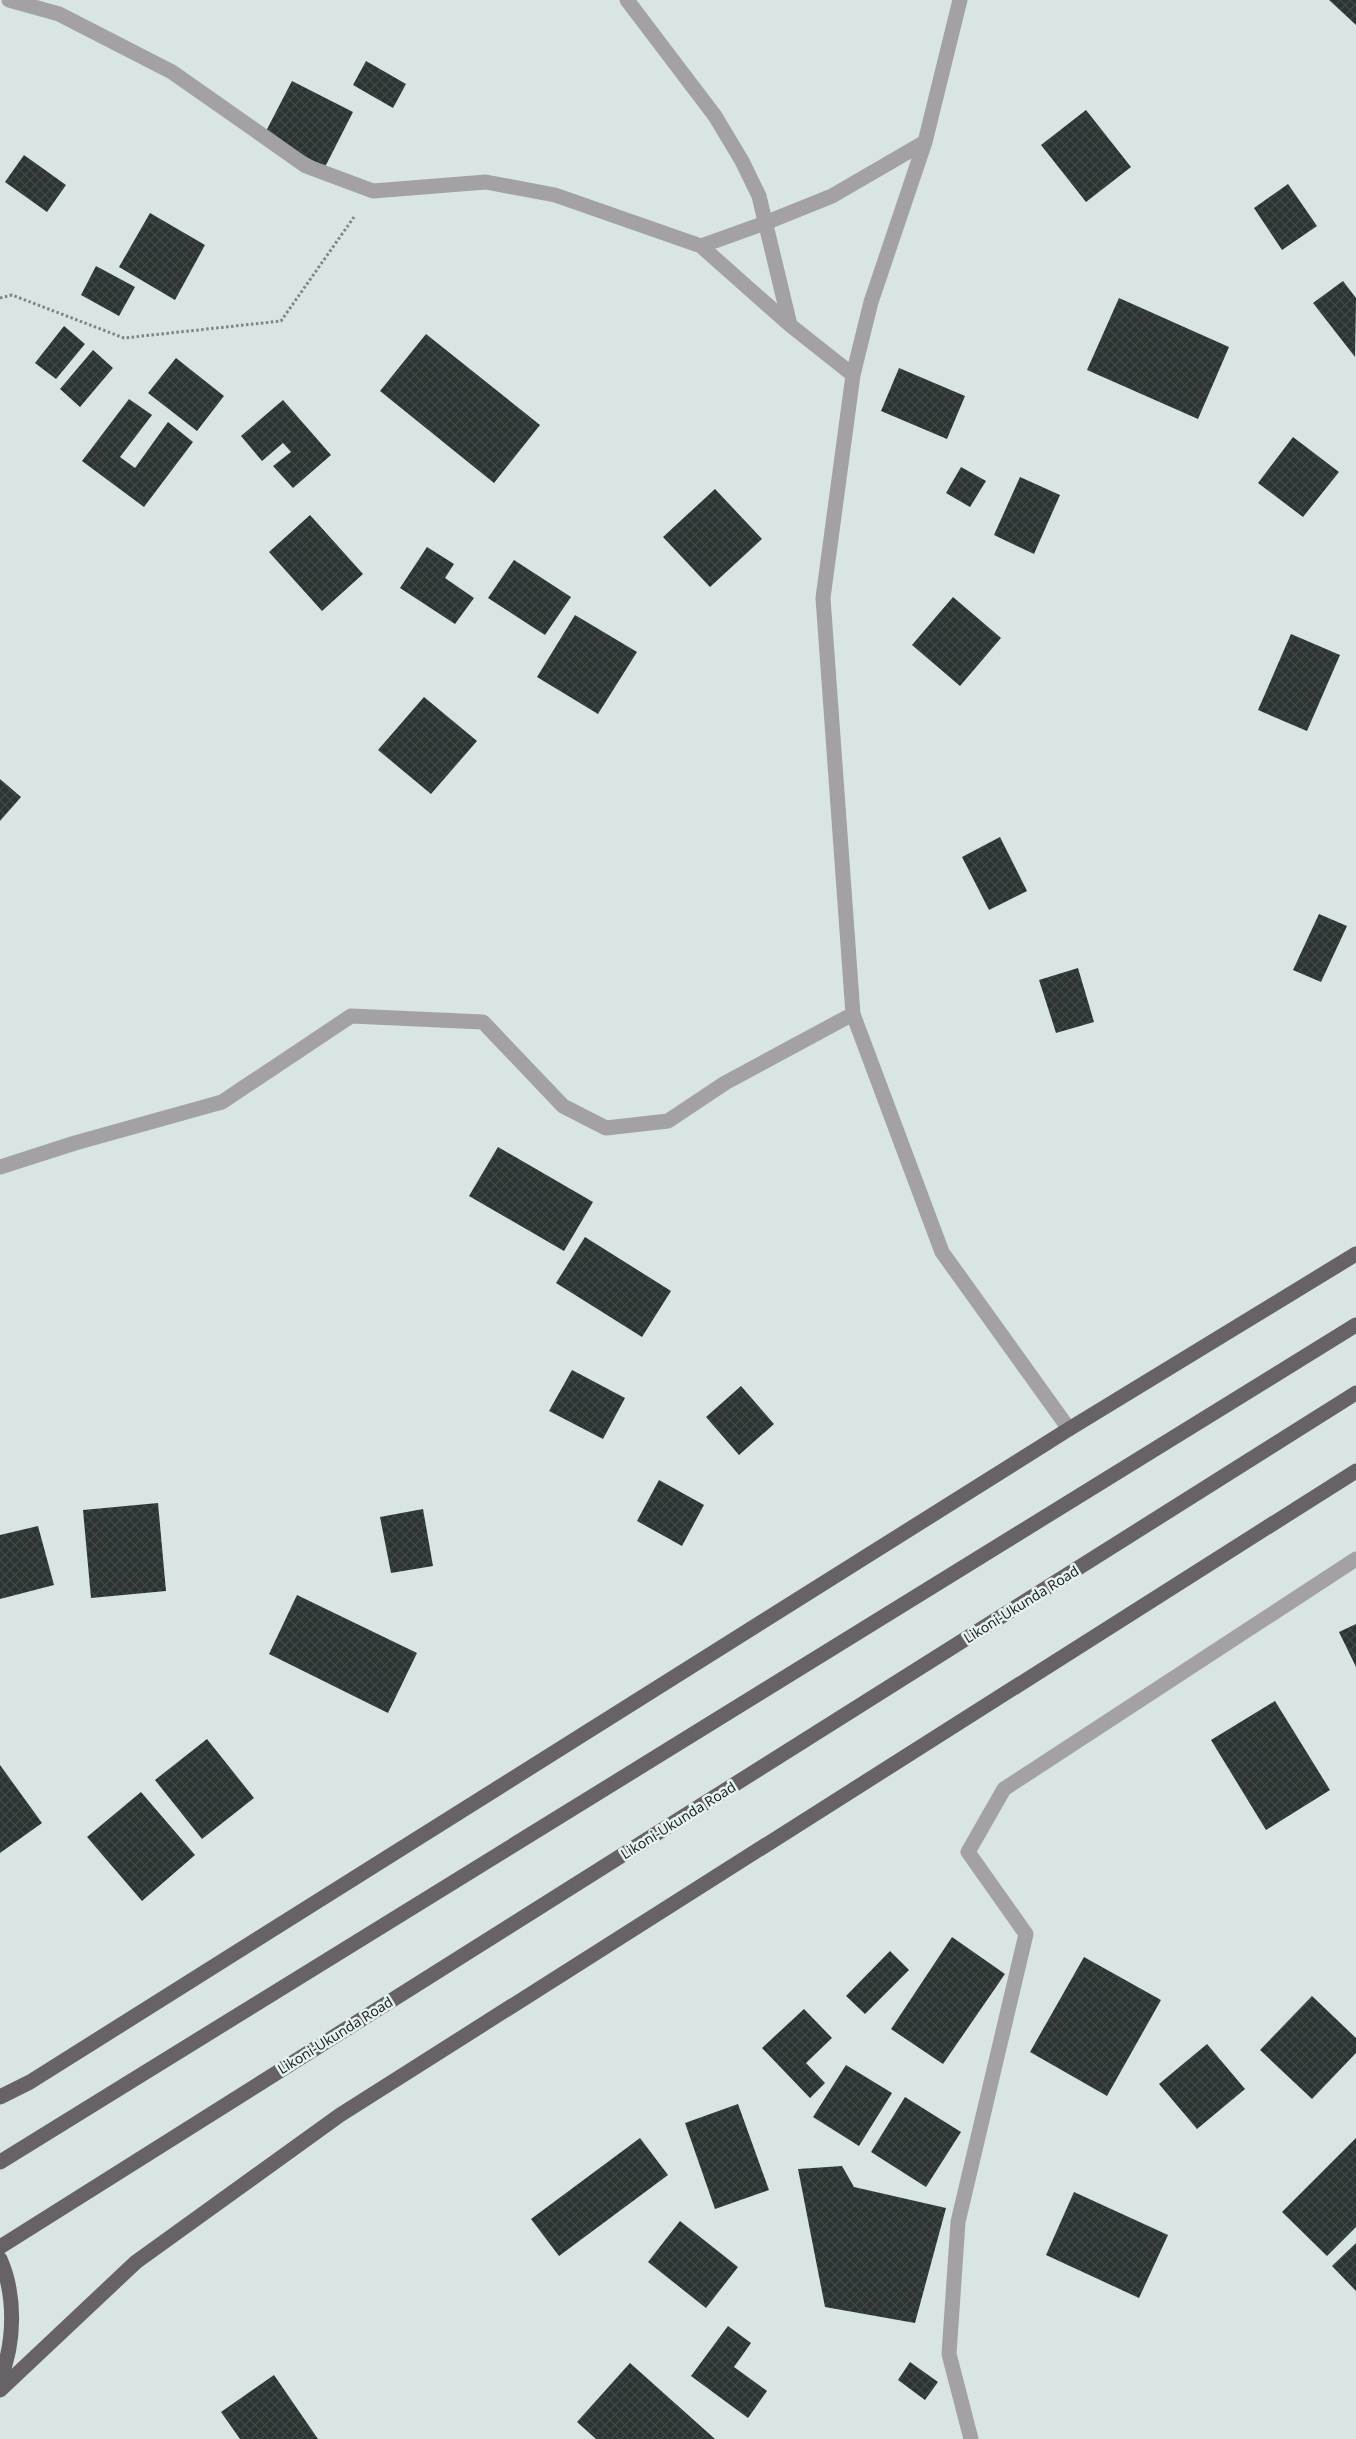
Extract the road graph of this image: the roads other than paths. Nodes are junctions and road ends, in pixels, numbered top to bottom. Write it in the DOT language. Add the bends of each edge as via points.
graph roads {
  1 [pos="9,0"];
  2 [pos="627,0"];
  3 [pos="960,0"];
  4 [pos="925,142"];
  5 [pos="765,223"];
  6 [pos="701,246"];
  7 [pos="790,325"];
  8 [pos="852,375"];
  9 [pos="853,1014"];
  10 [pos="0,1167"];
  11 [pos="1356,1254"];
  12 [pos="1356,1325"];
  13 [pos="1356,1393"];
  14 [pos="1069,1430"];
  15 [pos="1356,1470"];
  16 [pos="1356,1558"];
  17 [pos="0,2097"];
  18 [pos="0,2162"];
  19 [pos="0,2247"];
  20 [pos="0,2259"];
  21 [pos="0,2379"];
  22 [pos="0,2390"];
  23 [pos="970,2439"];
  1 -- 6 [label="street" via="59,14 172,72 306,166 373,191 486,182 555,195"];
  2 -- 5 [label="street" via="715,116 759,196"];
  3 -- 4 [label="street"];
  4 -- 5 [label="street" via="832,196"];
  4 -- 8 [label="street" via="871,302"];
  5 -- 6 [label="street"];
  5 -- 7 [label="street"];
  6 -- 7 [label="street"];
  7 -- 8 [label="street"];
  8 -- 9 [label="street" via="824,598"];
  9 -- 10 [label="street" via="725,1083 668,1121 606,1128 563,1106 483,1022 351,1016 222,1102"];
  9 -- 14 [label="street" via="942,1252"];
  11 -- 14 [label="highway"];
  12 -- 18 [label="highway"];
  13 -- 19 [label="highway, Likoni-Ukunda Road"];
  14 -- 17 [label="highway"];
  15 -- 22 [label="highway" via="340,2114 136,2262"];
  16 -- 23 [label="street" via="1004,1789 968,1852 1026,1934 958,2222 949,2354"];
  20 -- 21 [label="highway" via="11,2301 11,2336"];
}
